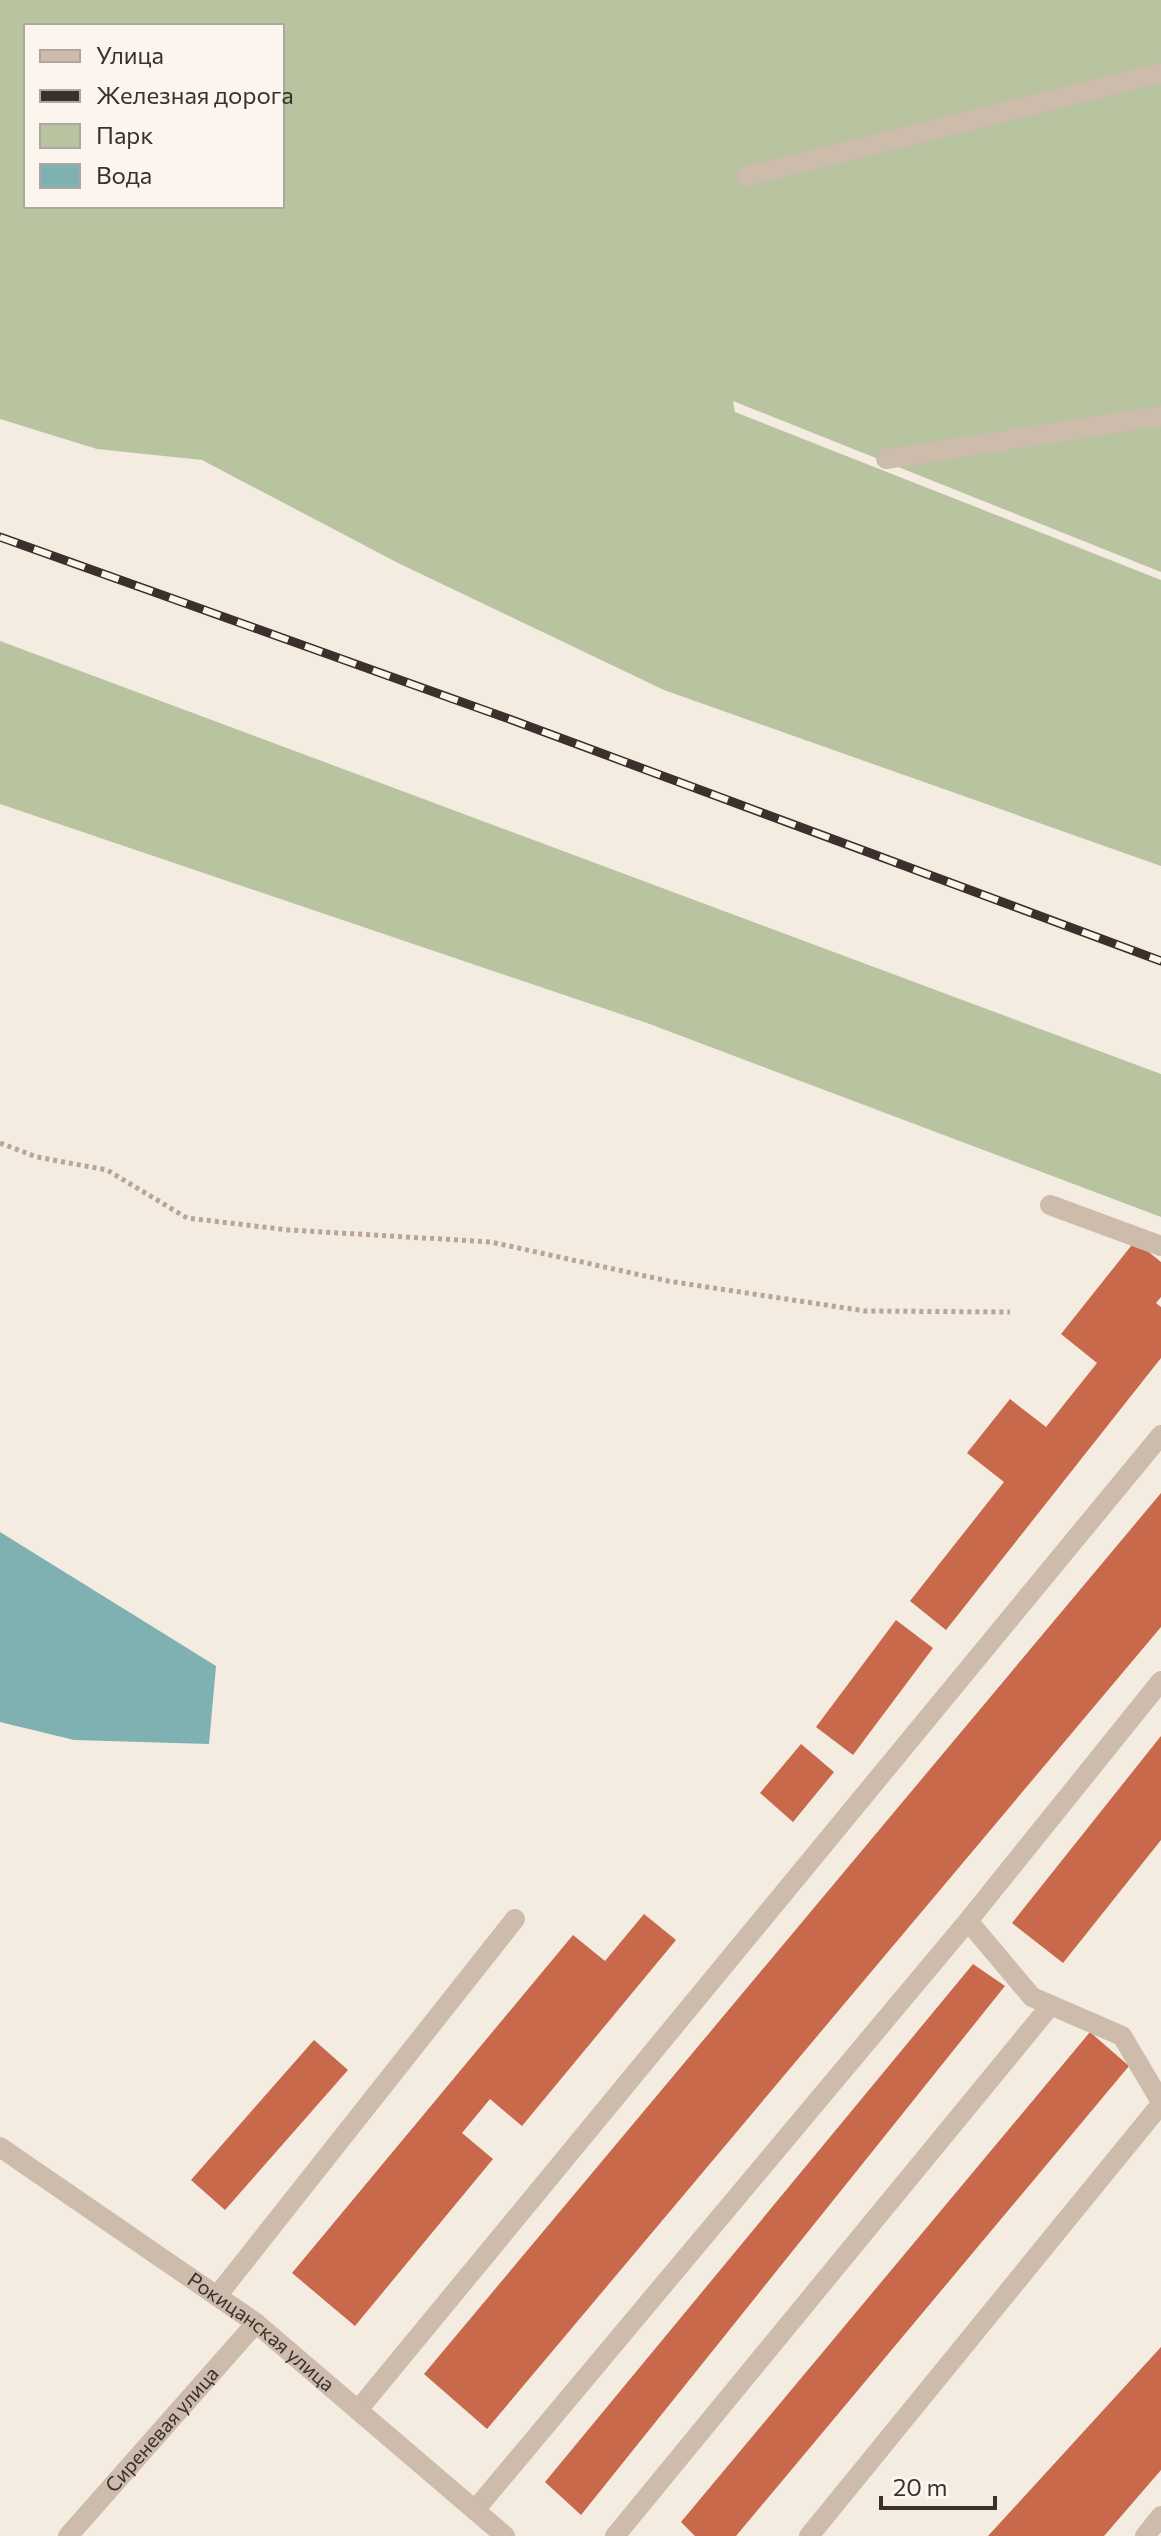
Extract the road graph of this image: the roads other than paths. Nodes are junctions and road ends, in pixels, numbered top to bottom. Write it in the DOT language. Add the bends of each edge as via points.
graph roads {
  1 [pos="1161,73"];
  2 [pos="747,176"];
  3 [pos="1161,416"];
  4 [pos="886,459"];
  5 [pos="1050,1205"];
  6 [pos="1161,1246"];
  7 [pos="1161,1435"];
  8 [pos="1161,1681"];
  9 [pos="515,1919"];
  10 [pos="968,1921"];
  11 [pos="1051,2005"];
  12 [pos="1161,2103"];
  13 [pos="0,2147"];
  14 [pos="217,2296"];
  15 [pos="256,2323"];
  16 [pos="358,2410"];
  17 [pos="475,2510"];
  18 [pos="1161,2516"];
  19 [pos="68,2536"];
  20 [pos="505,2536"];
  21 [pos="615,2536"];
  22 [pos="809,2536"];
  23 [pos="1145,2536"];
  1 -- 2 [label="street"];
  3 -- 4 [label="street"];
  5 -- 6 [label="street"];
  7 -- 16 [label="street"];
  8 -- 10 [label="street"];
  9 -- 14 [label="street"];
  10 -- 11 [label="street" via="1032,1997"];
  10 -- 17 [label="street"];
  11 -- 12 [label="street" via="1122,2036"];
  11 -- 21 [label="street"];
  12 -- 22 [label="street"];
  13 -- 14 [label="street, Рокицанская улица"];
  14 -- 15 [label="street, Рокицанская улица"];
  15 -- 16 [label="street, Рокицанская улица"];
  15 -- 19 [label="street, Сиреневая улица"];
  16 -- 17 [label="street, Рокицанская улица"];
  17 -- 20 [label="street, Рокицанская улица"];
  18 -- 23 [label="street"];
}
